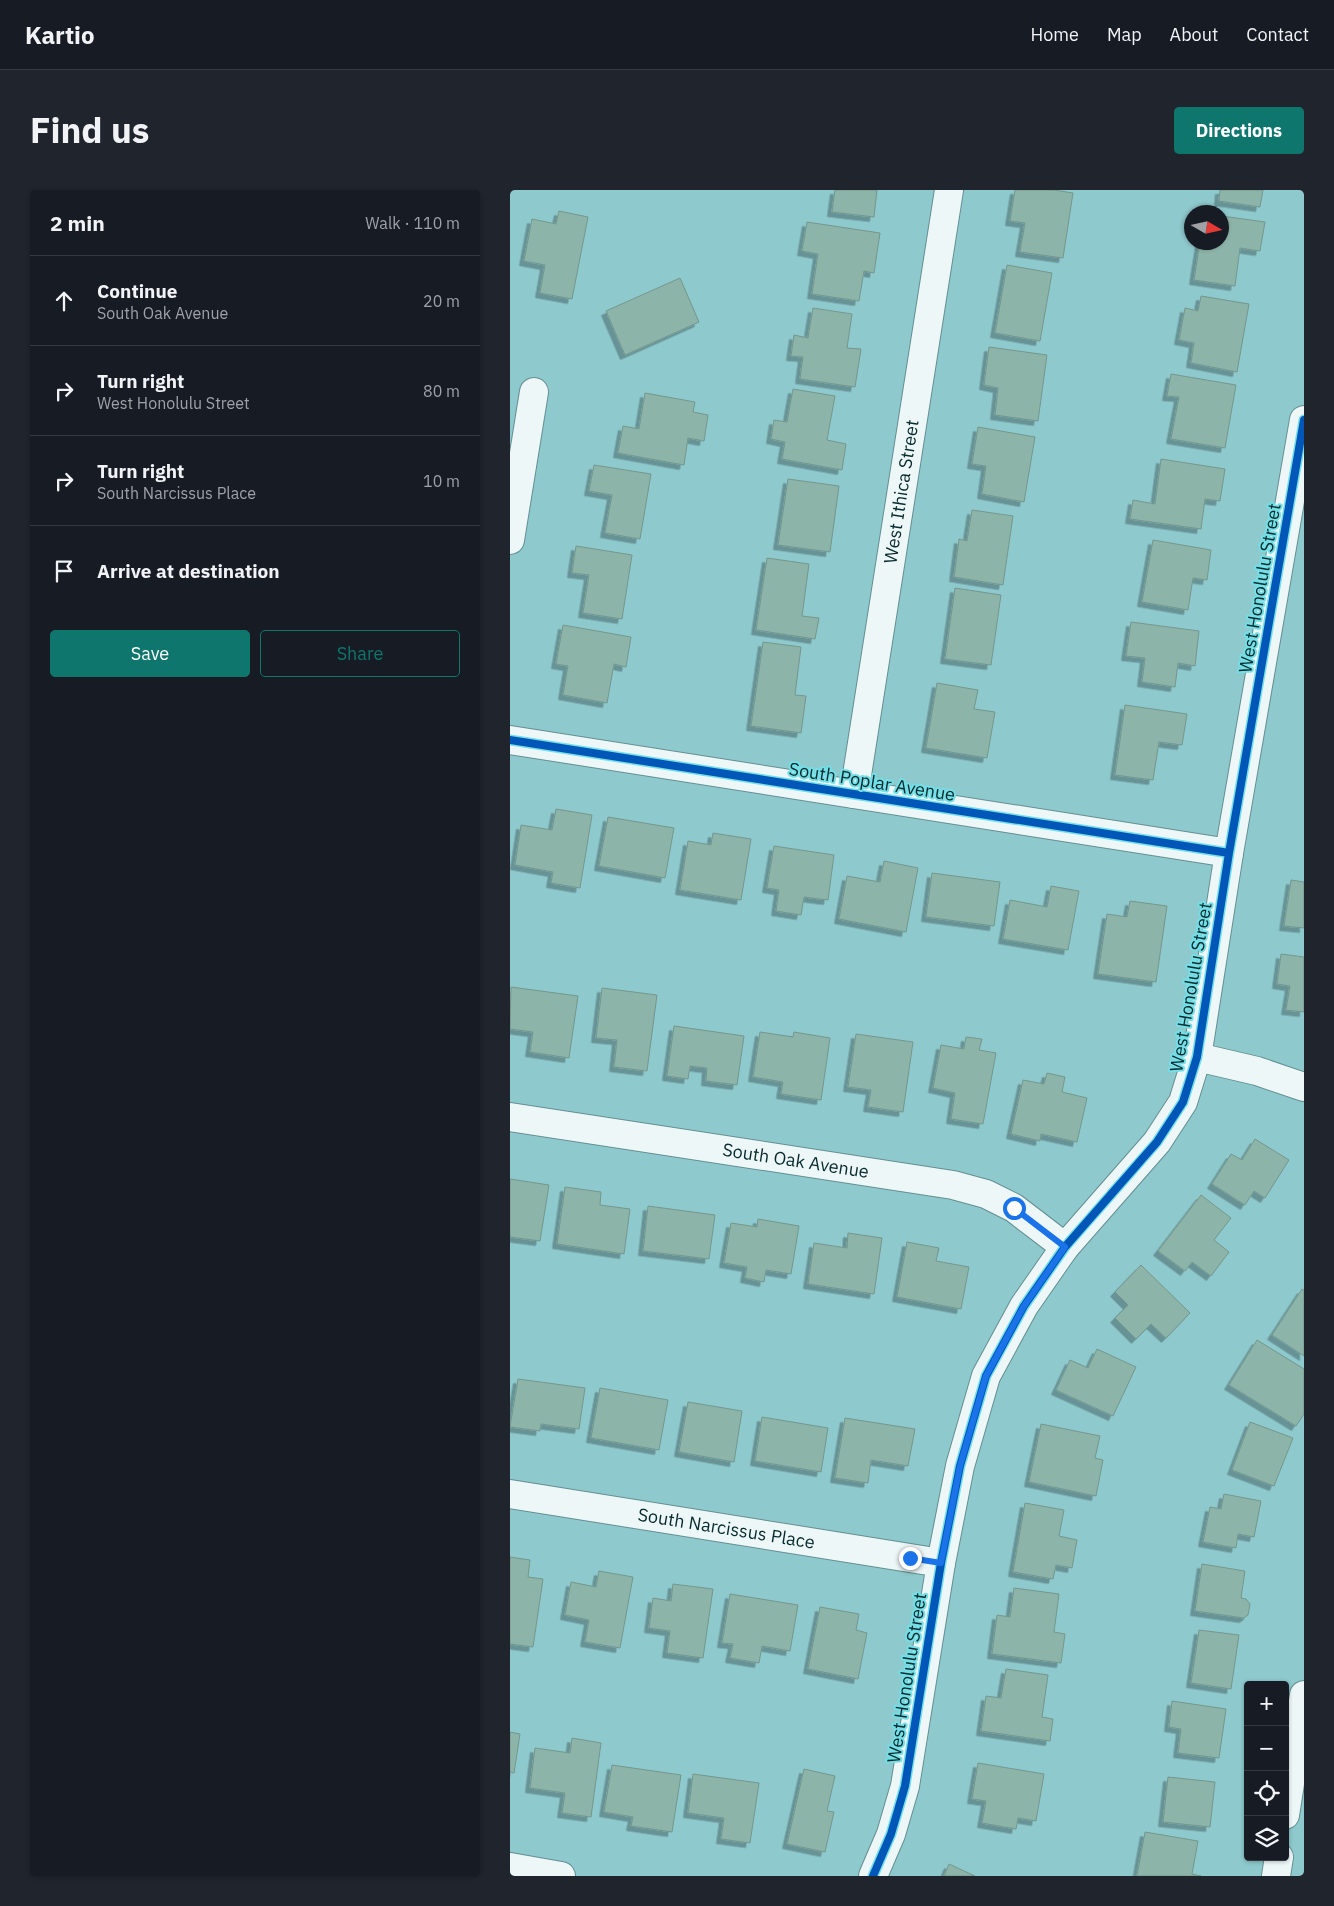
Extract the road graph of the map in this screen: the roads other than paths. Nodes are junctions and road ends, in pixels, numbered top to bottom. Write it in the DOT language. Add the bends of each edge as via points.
graph roads {
  1 [pos="949,190"];
  2 [pos="534,392"];
  3 [pos="1304,420"];
  4 [pos="510,540"];
  5 [pos="510,740"];
  6 [pos="854,794"];
  7 [pos="1229,853"];
  8 [pos="1197,1057"];
  9 [pos="1304,1087"];
  10 [pos="510,1117"];
  11 [pos="1065,1247"];
  12 [pos="510,1494"];
  13 [pos="941,1563"];
  14 [pos="1304,1696"];
  15 [pos="1289,1790"];
  16 [pos="1278,1861"];
  17 [pos="510,1867"];
  18 [pos="560,1876"];
  19 [pos="872,1876"];
  20 [pos="1276,1876"];
  1 -- 6 [label="street, West Ithica Street"];
  2 -- 4 [label="street"];
  3 -- 7 [label="street, West Honolulu Street"];
  5 -- 6 [label="street, South Poplar Avenue"];
  6 -- 7 [label="street, South Poplar Avenue"];
  7 -- 8 [label="street, West Honolulu Street"];
  8 -- 9 [label="street" via="1257,1071"];
  8 -- 11 [label="street, West Honolulu Street" via="1183,1102 1157,1142"];
  10 -- 11 [label="street, South Oak Avenue" via="953,1185 986,1194 1014,1208"];
  11 -- 13 [label="street, West Honolulu Street" via="1024,1306 986,1376 960,1466"];
  12 -- 13 [label="street, South Narcissus Place"];
  13 -- 19 [label="street, West Honolulu Street" via="905,1786 891,1834"];
  14 -- 15 [label="street"];
  16 -- 20 [label="street"];
  17 -- 18 [label="street"];
}
